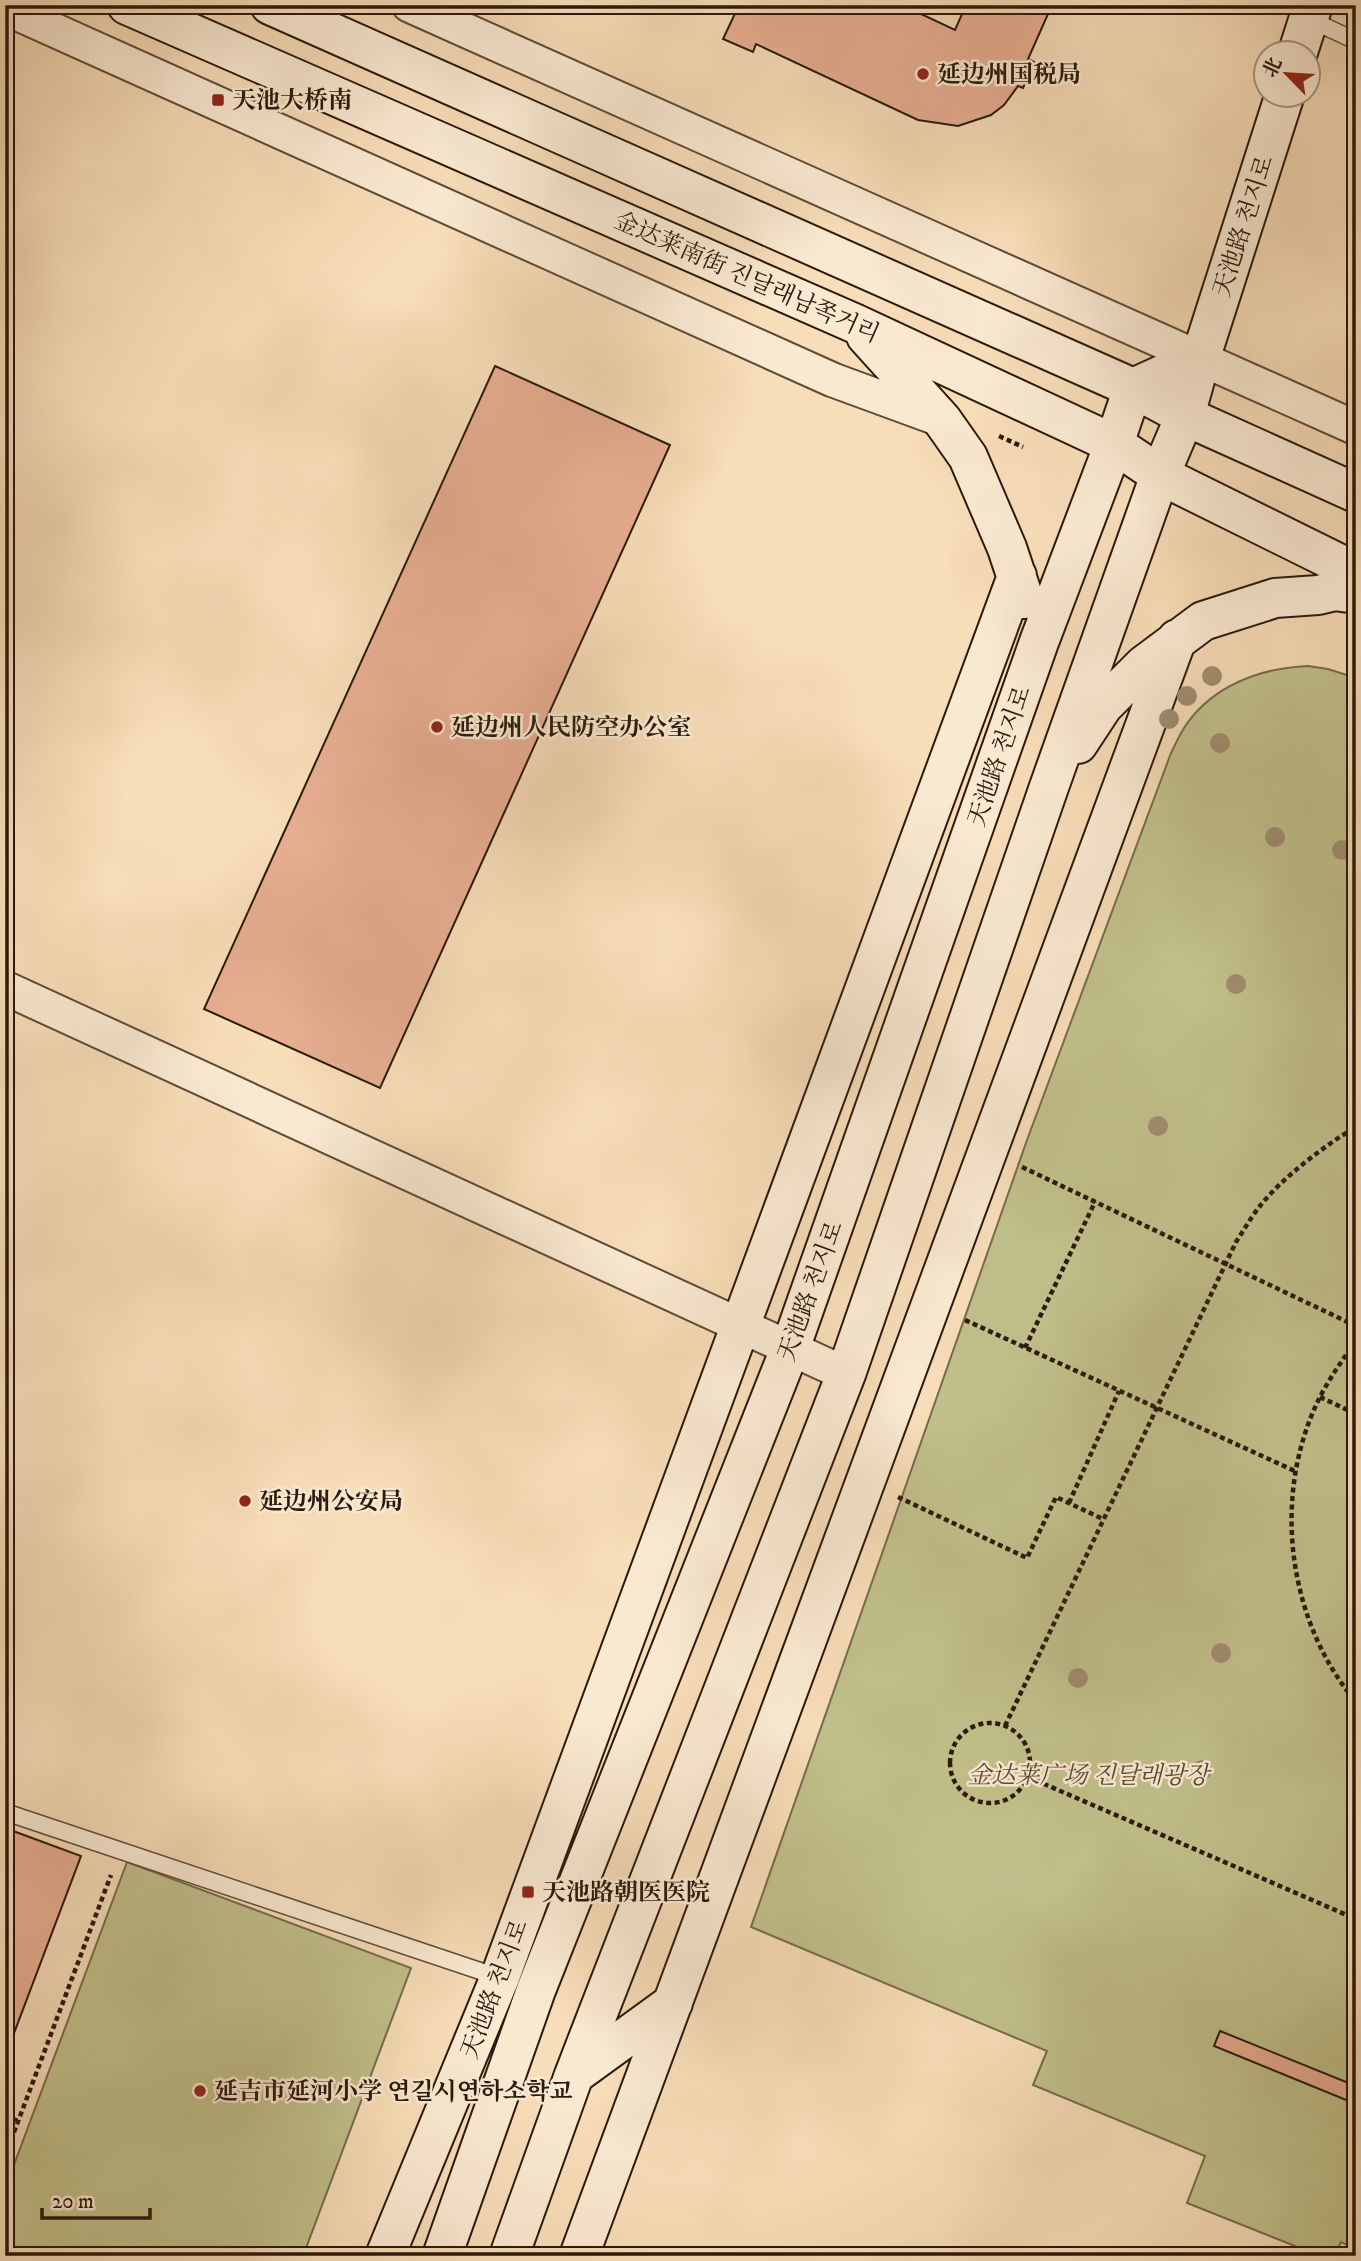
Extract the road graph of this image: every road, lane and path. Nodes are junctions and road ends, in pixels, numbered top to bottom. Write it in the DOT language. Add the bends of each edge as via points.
graph roads {
  1 [pos="127,5"];
  2 [pos="270,5"];
  3 [pos="409,5"];
  4 [pos="5,8"];
  5 [pos="1307,26"];
  6 [pos="1356,41"];
  7 [pos="1281,108"];
  8 [pos="856,324"];
  9 [pos="1201,357"];
  10 [pos="1133,388"];
  11 [pos="1185,416"];
  12 [pos="942,420"];
  13 [pos="1356,428"];
  14 [pos="1114,444"];
  15 [pos="1160,475"];
  16 [pos="1356,493"];
  17 [pos="1356,572"];
  18 [pos="1017,576"];
  19 [pos="1356,594"];
  20 [pos="1318,595"];
  21 [pos="1356,612"];
  22 [pos="1177,639"];
  23 [pos="1039,642"];
  24 [pos="1049,787"];
  25 [pos="5,988"];
  26 [pos="1356,1127"];
  27 [pos="1013,1163"];
  28 [pos="1095,1202"];
  29 [pos="1226,1264"];
  30 [pos="958,1317"];
  31 [pos="739,1325"];
  32 [pos="1356,1326"];
  33 [pos="1356,1341"];
  34 [pos="1025,1348"];
  35 [pos="790,1349"];
  36 [pos="846,1374"];
  37 [pos="1119,1391"];
  38 [pos="1320,1397"];
  39 [pos="1156,1408"];
  40 [pos="1356,1414"];
  41 [pos="1297,1472"];
  42 [pos="894,1495"];
  43 [pos="1069,1503"];
  44 [pos="1103,1518"];
  45 [pos="1356,1702"];
  46 [pos="1005,1726"];
  47 [pos="1028,1777"];
  48 [pos="5,1812"];
  49 [pos="120,1851"];
  50 [pos="1356,1919"];
  51 [pos="518,1983"];
  52 [pos="673,2003"];
  53 [pos="573,2075"];
  54 [pos="5,2116"];
  55 [pos="18,2121"];
  56 [pos="5,2156"];
  57 [pos="385,2256"];
  58 [pos="442,2256"];
  59 [pos="509,2256"];
  60 [pos="579,2256"];
  1 -- 8 [label="main road, 金达莱南街 진달래남쪽거리"];
  2 -- 10 [label="main road"];
  3 -- 9 [label="street"];
  4 -- 12 [label="street" via="833,380"];
  5 -- 6 [label="lane"];
  7 -- 9 [label="main road, 天池路 천지로"];
  8 -- 12 [label="main road"];
  8 -- 14 [label="main road, 金达莱南街 진달래남쪽거리"];
  9 -- 10 [label="main road"];
  9 -- 11 [label="main road, 天池路 천지로"];
  9 -- 13 [label="street"];
  10 -- 11 [label="main road"];
  10 -- 14 [label="main road, 天池路 천지로"];
  11 -- 15 [label="main road, 天池路 천지로"];
  11 -- 16 [label="main road"];
  12 -- 18 [label="main road" via="968,457"];
  14 -- 15 [label="main road, 金达莱南街 진달래남쪽거리"];
  14 -- 23 [label="main road, 天池路 천지로"];
  15 -- 17 [label="main road, 金达莱南街 진달래남쪽거리"];
  15 -- 24 [label="main road, 天池路 천지로"];
  18 -- 23 [label="main road"];
  18 -- 31 [label="main road, 天池路 천지로"];
  19 -- 20 [label="main road" via="1335,591"];
  20 -- 21 [label="street"];
  20 -- 22 [label="main road" via="1275,598 1217,615"];
  22 -- 24 [label="main road" via="1103,706"];
  22 -- 52 [label="main road"];
  23 -- 35 [label="main road, 天池路 천지로"];
  24 -- 36 [label="main road, 天池路 천지로"];
  25 -- 31 [label="street"];
  26 -- 29 [label="path" via="1294,1172 1261,1205"];
  27 -- 28 [label="path"];
  28 -- 29 [label="path"];
  28 -- 34 [label="path"];
  29 -- 32 [label="path"];
  29 -- 39 [label="path"];
  30 -- 34 [label="path"];
  31 -- 35 [label="street"];
  31 -- 51 [label="main road, 天池路 천지로"];
  33 -- 38 [label="path"];
  34 -- 37 [label="path"];
  35 -- 36 [label="street"];
  35 -- 51 [label="main road, 天池路 천지로"];
  36 -- 53 [label="main road, 天池路 천지로"];
  37 -- 39 [label="path"];
  37 -- 43 [label="path"];
  38 -- 40 [label="path"];
  38 -- 41 [label="path" via="1302,1443"];
  39 -- 41 [label="path"];
  39 -- 44 [label="path"];
  41 -- 45 [label="path" via="1292,1533 1297,1577 1309,1621 1328,1662"];
  42 -- 43 [label="path" via="1027,1558 1056,1497"];
  43 -- 44 [label="path"];
  44 -- 46 [label="path"];
  46 -- 47 [label="path" via="1029,1753"];
  46 -- 47 [label="path" via="991,1723 966,1731 951,1754 954,1780 972,1799 998,1803 1011,1798"];
  47 -- 50 [label="path"];
  48 -- 49 [label="lane"];
  49 -- 51 [label="lane"];
  49 -- 55 [label="path"];
  51 -- 57 [label="main road, 天池路 천지로"];
  51 -- 58 [label="main road, 天池路 천지로"];
  52 -- 53 [label="main road"];
  52 -- 60 [label="main road"];
  53 -- 59 [label="main road, 天池路 천지로"];
  54 -- 55 [label="path"];
  55 -- 56 [label="path"];
}
